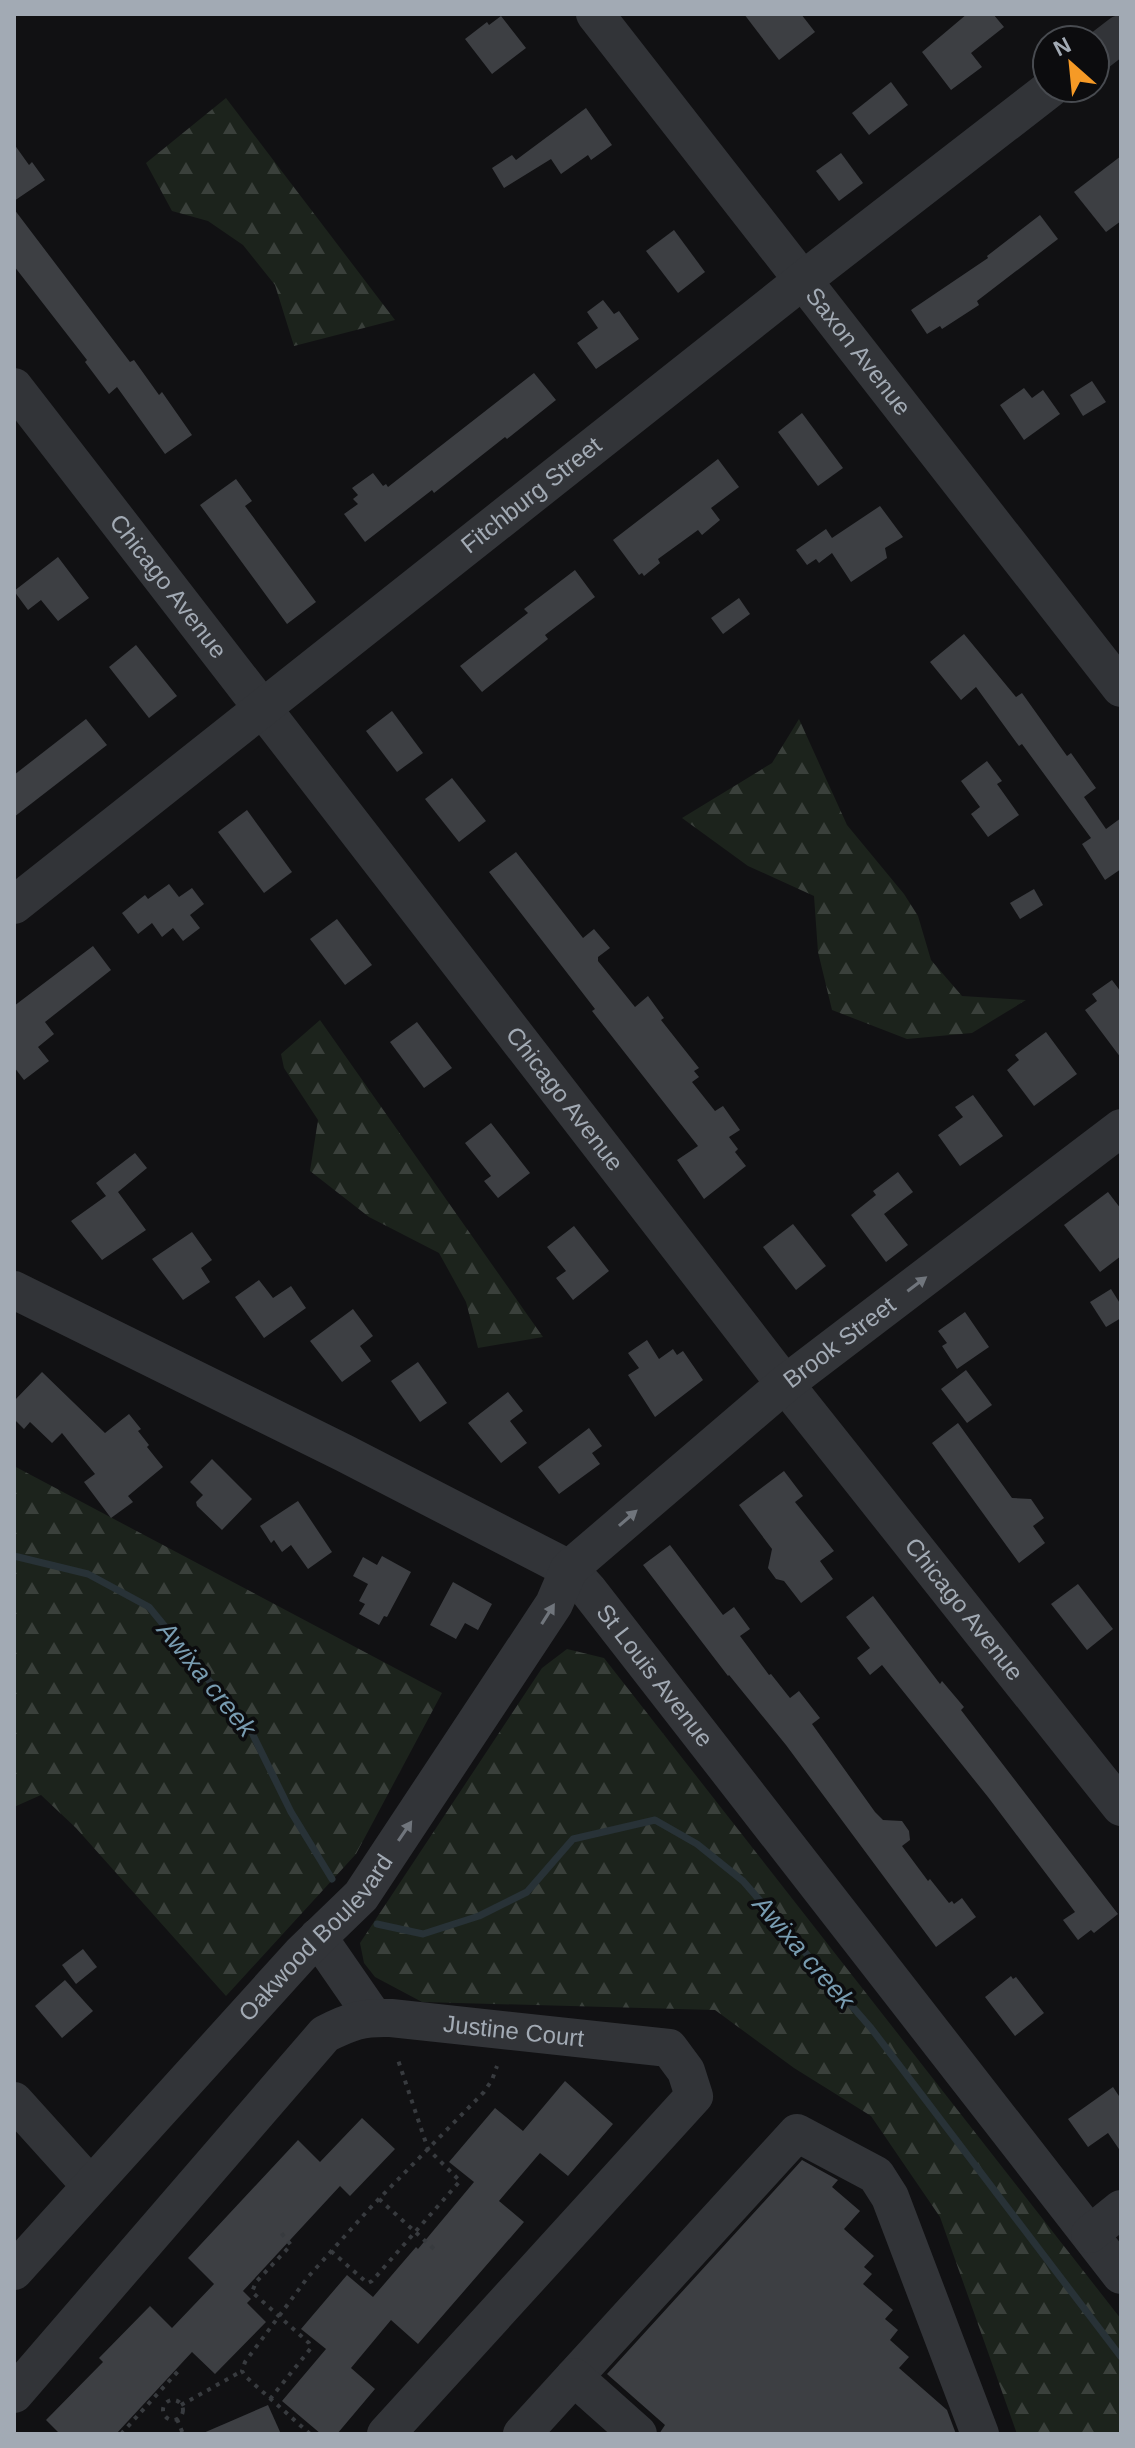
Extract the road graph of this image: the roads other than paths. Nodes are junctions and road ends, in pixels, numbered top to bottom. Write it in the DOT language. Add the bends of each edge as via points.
graph roads {
  1 [pos="595,14"];
  2 [pos="1031,103"];
  3 [pos="803,280"];
  4 [pos="14,387"];
  5 [pos="1121,688"];
  6 [pos="262,708"];
  7 [pos="14,905"];
  8 [pos="1121,1128"];
  9 [pos="14,1290"];
  10 [pos="785,1384"];
  11 [pos="569,1569"];
  12 [pos="1121,1807"];
  13 [pos="309,1946"];
  14 [pos="361,2020"];
  15 [pos="14,2101"];
  16 [pos="90,2185"];
  17 [pos="1121,2209"];
  18 [pos="1090,2234"];
  19 [pos="14,2271"];
  20 [pos="1121,2275"];
  21 [pos="574,2377"];
  22 [pos="14,2394"];
  23 [pos="626,2430"];
  24 [pos="386,2434"];
  25 [pos="522,2434"];
  26 [pos="980,2434"];
  1 -- 3 [label="street, Saxon Avenue"];
  2 -- 3 [label="street, Fitchburg Street"];
  3 -- 5 [label="street, Saxon Avenue"];
  3 -- 6 [label="street, Fitchburg Street"];
  4 -- 6 [label="street, Chicago Avenue"];
  6 -- 7 [label="street, Fitchburg Street"];
  6 -- 10 [label="street, Chicago Avenue"];
  10 -- 8 [label="street, Brook Street, one-way"];
  9 -- 11 [label="street, St Louis Avenue"];
  11 -- 10 [label="street, Brook Street, one-way"];
  10 -- 12 [label="street, Chicago Avenue"];
  13 -- 11 [label="street, Oakwood Boulevard, one-way" via="361,1896 554,1604"];
  11 -- 18 [label="street, St Louis Avenue"];
  13 -- 14 [label="street"];
  13 -- 16 [label="street, Oakwood Boulevard"];
  14 -- 22 [label="street" via="325,2034"];
  14 -- 24 [label="street, Justine Court" via="669,2048 686,2071 694,2096"];
  15 -- 16 [label="street"];
  16 -- 19 [label="street, Oakwood Boulevard"];
  17 -- 18 [label="street"];
  18 -- 20 [label="street, St Louis Avenue"];
  21 -- 23 [label="street"];
  21 -- 25 [label="street"];
  21 -- 26 [label="street" via="797,2133 876,2175 890,2197"];
}
